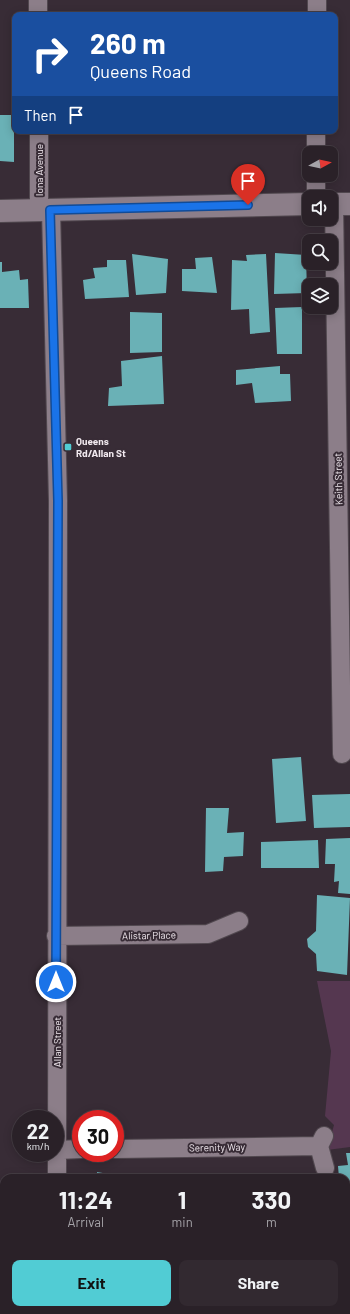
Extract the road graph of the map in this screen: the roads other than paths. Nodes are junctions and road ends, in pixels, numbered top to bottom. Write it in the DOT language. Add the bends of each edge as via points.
graph roads {
  1 [pos="38,0"];
  2 [pos="317,0"];
  3 [pos="38,12"];
  4 [pos="317,12"];
  5 [pos="39,134"];
  6 [pos="316,134"];
  7 [pos="316,146"];
  8 [pos="302,204"];
  9 [pos="45,210"];
  10 [pos="0,211"];
  11 [pos="333,226"];
  12 [pos="342,754"];
  13 [pos="239,921"];
  14 [pos="56,936"];
  15 [pos="57,1110"];
  16 [pos="124,1149"];
  17 [pos="57,1162"];
  18 [pos="324,1168"];
  19 [pos="57,1174"];
  1 -- 3 [label="street"];
  2 -- 4 [label="street"];
  5 -- 9 [label="street, Iona Avenue"];
  6 -- 7 [label="street"];
  8 -- 9 [label="street"];
  9 -- 10 [label="street"];
  9 -- 14 [label="street, Allan Street" via="58,501"];
  11 -- 12 [label="street, Keith Street"];
  13 -- 14 [label="street, Alistar Place" via="208,934"];
  14 -- 15 [label="street, Allan Street"];
  16 -- 18 [label="street, Serenity Way" via="321,1141"];
  17 -- 19 [label="street, Allan Street"];
}
